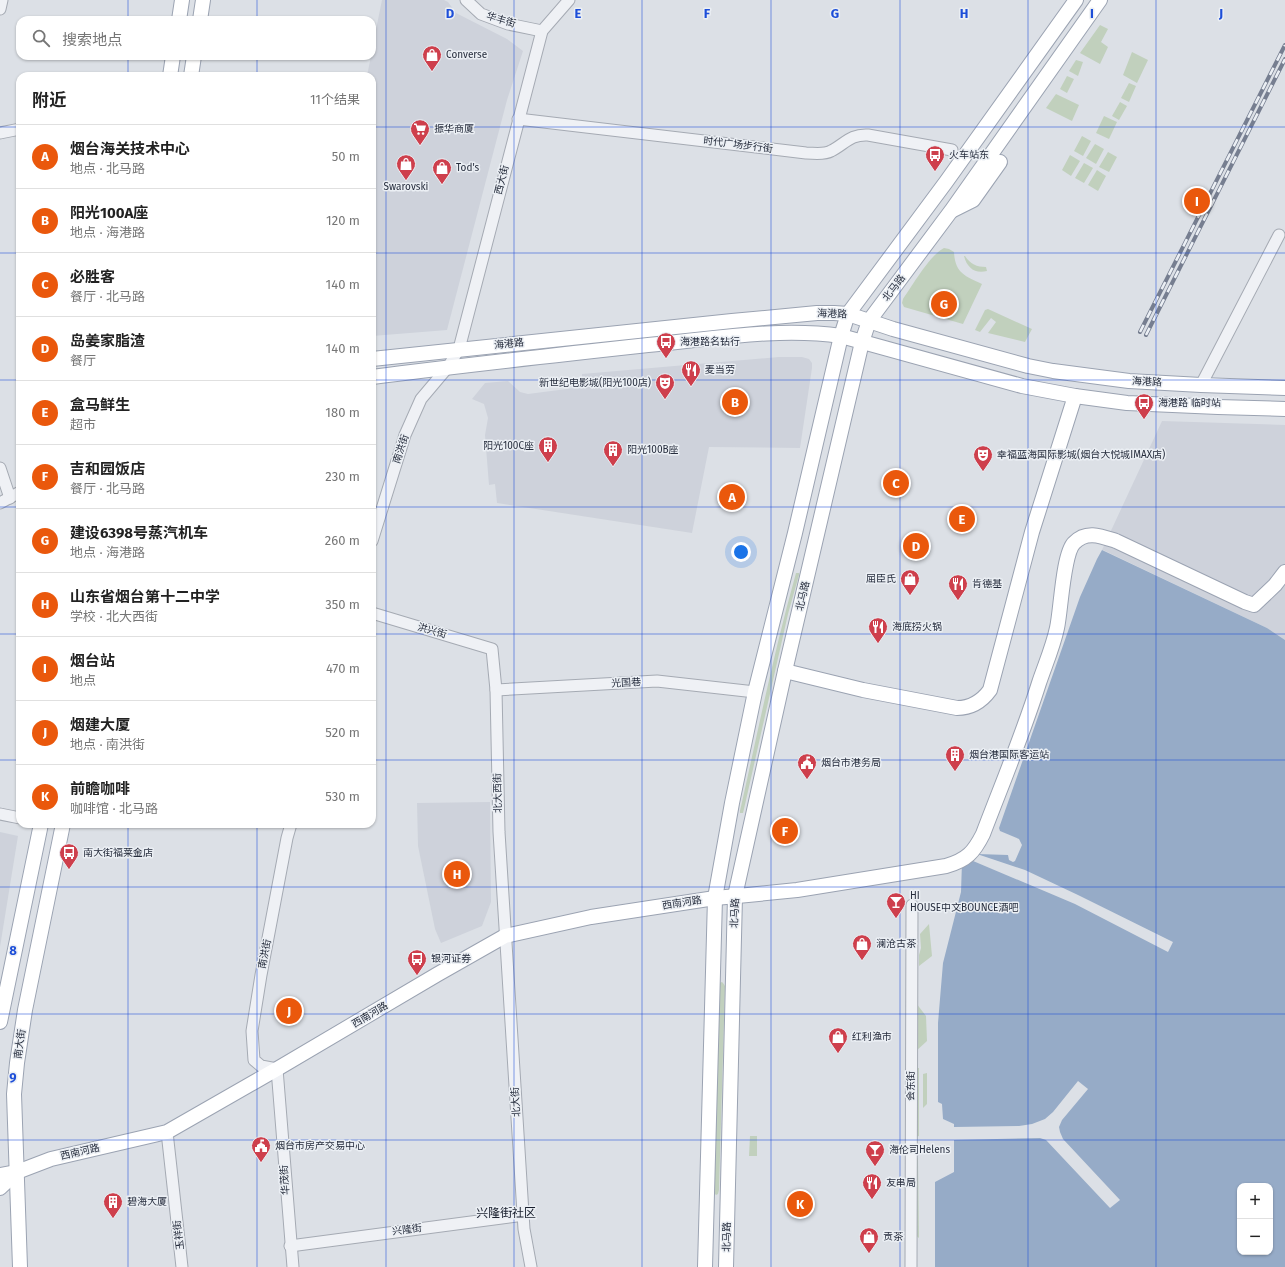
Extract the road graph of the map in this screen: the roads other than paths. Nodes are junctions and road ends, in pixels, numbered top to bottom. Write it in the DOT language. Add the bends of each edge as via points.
graph roads {
  1 [pos="2,0"];
  2 [pos="182,0"];
  3 [pos="203,0"];
  4 [pos="466,0"];
  5 [pos="569,0"];
  6 [pos="1076,0"];
  7 [pos="1100,0"];
  8 [pos="0,9"];
  9 [pos="180,16"];
  10 [pos="201,16"];
  11 [pos="542,31"];
  12 [pos="172,60"];
  13 [pos="193,60"];
  14 [pos="171,72"];
  15 [pos="192,72"];
  16 [pos="518,119"];
  17 [pos="16,130"];
  18 [pos="0,133"];
  19 [pos="952,150"];
  20 [pos="1000,162"];
  21 [pos="951,211"];
  22 [pos="1279,235"];
  23 [pos="848,314"];
  24 [pos="869,321"];
  25 [pos="841,336"];
  26 [pos="862,342"];
  27 [pos="458,349"];
  28 [pos="376,359"];
  29 [pos="448,367"];
  30 [pos="376,376"];
  31 [pos="1201,385"];
  32 [pos="1285,388"];
  33 [pos="1075,396"];
  34 [pos="1285,409"];
  35 [pos="0,468"];
  36 [pos="16,494"];
  37 [pos="5,500"];
  38 [pos="376,528"];
  39 [pos="1285,572"];
  40 [pos="376,614"];
  41 [pos="492,649"];
  42 [pos="785,671"];
  43 [pos="496,690"];
  44 [pos="755,692"];
  45 [pos="0,814"];
  46 [pos="16,817"];
  47 [pos="40,828"];
  48 [pos="62,828"];
  49 [pos="290,828"];
  50 [pos="735,896"];
  51 [pos="715,898"];
  52 [pos="912,905"];
  53 [pos="505,936"];
  54 [pos="3,994"];
  55 [pos="0,1022"];
  56 [pos="277,1069"];
  57 [pos="167,1132"];
  58 [pos="16,1172"];
  59 [pos="0,1175"];
  60 [pos="0,1188"];
  61 [pos="524,1215"];
  62 [pos="290,1246"];
  63 [pos="20,1267"];
  64 [pos="182,1267"];
  65 [pos="293,1267"];
  66 [pos="531,1267"];
  67 [pos="704,1267"];
  68 [pos="726,1267"];
  69 [pos="911,1267"];
  1 -- 8 [label="street"];
  2 -- 9 [label="main road"];
  3 -- 10 [label="main road"];
  4 -- 11 [label="street, 华丰街" via="482,14 508,24"];
  5 -- 11 [label="street, 西大街"];
  6 -- 23 [label="main road, 北马路"];
  7 -- 21 [label="main road, 北马路"];
  11 -- 16 [label="street, 西大街"];
  12 -- 14 [label="main road"];
  13 -- 15 [label="main road"];
  16 -- 19 [label="street, 时代广场步行街" via="806,153 830,152 860,134"];
  16 -- 27 [label="street, 西大街"];
  17 -- 18 [label="street"];
  20 -- 21 [label="main road" via="972,200"];
  21 -- 24 [label="main road, 北马路"];
  22 -- 31 [label="street"];
  23 -- 24 [label="main road, 海港路"];
  23 -- 25 [label="main road, 北马路"];
  23 -- 27 [label="main road, 海港路" via="817,313"];
  24 -- 26 [label="main road, 北马路"];
  24 -- 31 [label="main road, 海港路" via="1053,371 1110,380"];
  25 -- 26 [label="main road, 海港路"];
  25 -- 29 [label="main road, 海港路" via="800,332 740,336"];
  25 -- 44 [label="main road, 北马路"];
  26 -- 33 [label="main road, 海港路" via="1022,386"];
  26 -- 42 [label="main road, 北马路"];
  27 -- 28 [label="main road, 海港路"];
  27 -- 29 [label="street, 西大街"];
  29 -- 30 [label="main road, 海港路"];
  29 -- 38 [label="street, 南洪街" via="421,399 405,434"];
  31 -- 32 [label="main road, 海港路"];
  33 -- 34 [label="main road, 海港路" via="1127,403"];
  33 -- 42 [label="main road" via="1032,532 992,683 986,696 971,706 957,708 863,690"];
  35 -- 37 [label="street"];
  36 -- 37 [label="street"];
  39 -- 50 [label="main road, 西南河路" via="1254,605 1101,535 1093,534 1081,538 1073,543 1066,561 1057,629 1033,702 976,848 967,857 946,866 797,890"];
  40 -- 41 [label="street, 洪兴街"];
  41 -- 43 [label="street, 北大西街"];
  42 -- 50 [label="main road, 北马路"];
  43 -- 44 [label="street, 光国巷" via="657,681"];
  43 -- 53 [label="street, 北大西街" via="499,832"];
  44 -- 51 [label="main road, 北马路"];
  45 -- 46 [label="street"];
  47 -- 54 [label="main road"];
  48 -- 58 [label="main road, 南大街" via="19,1050 14,1094"];
  49 -- 56 [label="street, 南洪街" via="252,1031 254,1060 261,1066"];
  50 -- 51 [label="main road, 西南河路"];
  50 -- 68 [label="main road, 北马路"];
  51 -- 53 [label="main road, 西南河路" via="591,917"];
  51 -- 67 [label="main road, 北马路"];
  52 -- 69 [label="street, 会东街"];
  53 -- 56 [label="main road, 西南河路"];
  53 -- 61 [label="street, 北大街"];
  54 -- 55 [label="main road"];
  56 -- 57 [label="main road, 西南河路"];
  56 -- 62 [label="street, 华茂街"];
  57 -- 58 [label="main road, 西南河路" via="50,1159"];
  57 -- 64 [label="street, 玉祥街"];
  58 -- 59 [label="main road, 西南河路"];
  58 -- 60 [label="main road, 西南河路"];
  58 -- 63 [label="main road, 南大街"];
  61 -- 62 [label="street, 兴隆街"];
  61 -- 66 [label="street, 北大街"];
  62 -- 65 [label="street, 华茂街"];
}
